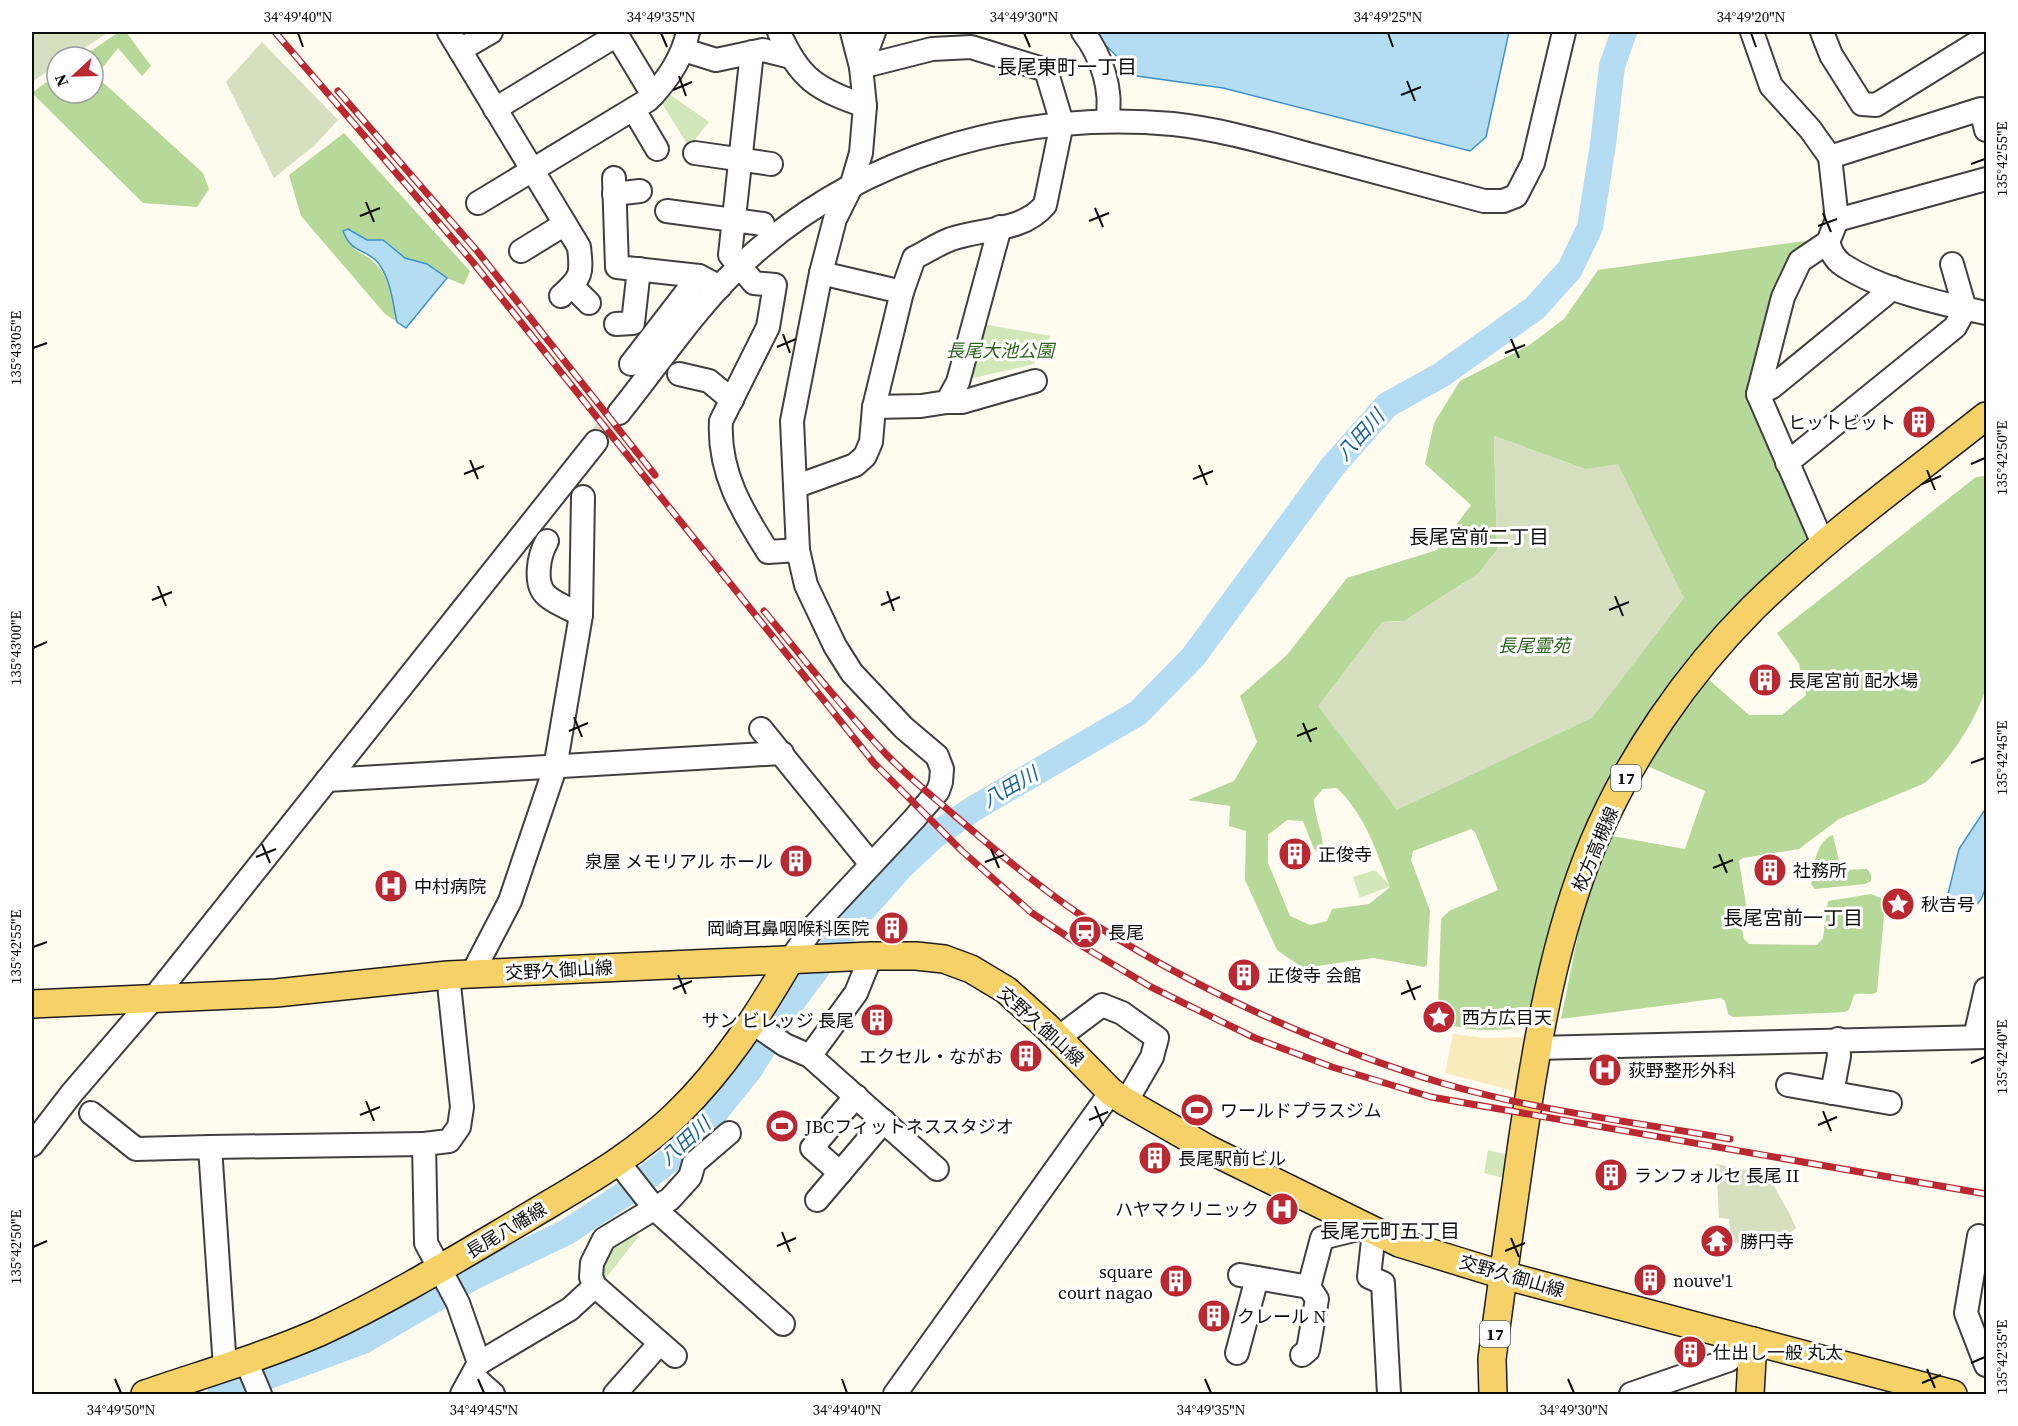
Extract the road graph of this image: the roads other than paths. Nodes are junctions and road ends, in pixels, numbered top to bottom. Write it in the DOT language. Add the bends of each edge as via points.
graph roads {
  1 [pos="491,32"];
  2 [pos="779,32"];
  3 [pos="852,32"];
  4 [pos="873,32"];
  5 [pos="1083,32"];
  6 [pos="1564,32"];
  7 [pos="1752,32"];
  8 [pos="1823,32"];
  9 [pos="616,33"];
  10 [pos="1986,37"];
  11 [pos="454,41"];
  12 [pos="686,41"];
  13 [pos="752,52"];
  14 [pos="791,57"];
  15 [pos="861,67"];
  16 [pos="653,95"];
  17 [pos="866,106"];
  18 [pos="495,109"];
  19 [pos="634,110"];
  20 [pos="1107,122"];
  21 [pos="1062,123"];
  22 [pos="1986,130"];
  23 [pos="657,149"];
  24 [pos="695,153"];
  25 [pos="1830,157"];
  26 [pos="739,159"];
  27 [pos="771,164"];
  28 [pos="533,171"];
  29 [pos="1986,178"];
  30 [pos="851,187"];
  31 [pos="640,191"];
  32 [pos="478,203"];
  33 [pos="667,211"];
  34 [pos="733,220"];
  35 [pos="1837,220"];
  36 [pos="565,224"];
  37 [pos="763,224"];
  38 [pos="1000,227"];
  39 [pos="1828,242"];
  40 [pos="521,251"];
  41 [pos="1952,264"];
  42 [pos="739,268"];
  43 [pos="639,269"];
  44 [pos="821,273"];
  45 [pos="699,276"];
  46 [pos="720,287"];
  47 [pos="1893,288"];
  48 [pos="902,292"];
  49 [pos="589,303"];
  50 [pos="634,308"];
  51 [pos="1976,311"];
  52 [pos="616,324"];
  53 [pos="659,328"];
  54 [pos="631,364"];
  55 [pos="679,374"];
  56 [pos="1035,381"];
  57 [pos="1758,394"];
  58 [pos="732,400"];
  59 [pos="947,402"];
  60 [pos="874,407"];
  61 [pos="619,413"];
  62 [pos="1986,416"];
  63 [pos="596,442"];
  64 [pos="1787,462"];
  65 [pos="797,486"];
  66 [pos="583,497"];
  67 [pos="547,542"];
  68 [pos="1824,546"];
  69 [pos="798,550"];
  70 [pos="581,615"];
  71 [pos="761,729"];
  72 [pos="782,753"];
  73 [pos="555,768"];
  74 [pos="327,780"];
  75 [pos="871,864"];
  76 [pos="865,957"];
  77 [pos="800,959"];
  78 [pos="460,975"];
  79 [pos="1986,989"];
  80 [pos="152,1000"];
  81 [pos="32,1004"];
  82 [pos="756,1025"];
  83 [pos="1981,1037"];
  84 [pos="1058,1038"];
  85 [pos="1838,1039"];
  86 [pos="1536,1048"];
  87 [pos="810,1056"];
  88 [pos="1788,1085"];
  89 [pos="1832,1093"];
  90 [pos="856,1096"];
  91 [pos="1118,1097"];
  92 [pos="1890,1103"];
  93 [pos="91,1113"];
  94 [pos="884,1121"];
  95 [pos="729,1133"];
  96 [pos="424,1144"];
  97 [pos="32,1145"];
  98 [pos="210,1148"];
  99 [pos="619,1163"];
  100 [pos="937,1169"];
  101 [pos="840,1173"];
  102 [pos="817,1200"];
  103 [pos="656,1210"];
  104 [pos="1370,1229"];
  105 [pos="1979,1236"];
  106 [pos="443,1272"];
  107 [pos="1503,1275"];
  108 [pos="595,1286"];
  109 [pos="1309,1287"];
  110 [pos="783,1324"];
  111 [pos="1753,1341"];
  112 [pos="1238,1353"];
  113 [pos="1302,1355"];
  114 [pos="1986,1365"];
  115 [pos="240,1367"];
  116 [pos="472,1378"];
  117 [pos="145,1395"];
  118 [pos="260,1395"];
  119 [pos="493,1395"];
  120 [pos="615,1395"];
  121 [pos="895,1395"];
  122 [pos="1389,1395"];
  123 [pos="1493,1395"];
  124 [pos="1631,1395"];
  125 [pos="1750,1395"];
  126 [pos="1953,1395"];
  1 -- 11 [label="street"];
  2 -- 14 [label="street"];
  3 -- 15 [label="street"];
  4 -- 15 [label="street"];
  5 -- 20 [label="street" via="1103,69 1110,105"];
  6 -- 20 [label="street" via="1533,163 1516,196 1503,201 1484,201 1240,136 1174,124"];
  7 -- 25 [label="street" via="1771,86"];
  8 -- 10 [label="street" via="1831,55 1862,104 1876,105"];
  9 -- 16 [label="street"];
  9 -- 18 [label="street"];
  11 -- 18 [label="street"];
  12 -- 13 [label="street" via="716,60"];
  12 -- 16 [label="street"];
  13 -- 14 [label="street" via="763,50"];
  13 -- 26 [label="street"];
  14 -- 17 [label="street" via="826,92"];
  15 -- 17 [label="street"];
  15 -- 21 [label="street" via="932,49 971,47 1046,70"];
  16 -- 19 [label="street"];
  17 -- 30 [label="street" via="861,153"];
  18 -- 28 [label="street"];
  19 -- 23 [label="street"];
  19 -- 28 [label="street"];
  20 -- 21 [label="street"];
  21 -- 30 [label="street" via="954,143"];
  21 -- 38 [label="street" via="1045,205 1024,223"];
  22 -- 25 [label="street" via="1981,109"];
  24 -- 26 [label="street"];
  25 -- 35 [label="street"];
  26 -- 27 [label="street"];
  26 -- 34 [label="street"];
  28 -- 32 [label="street"];
  28 -- 36 [label="street"];
  29 -- 35 [label="street"];
  30 -- 42 [label="street" via="815,207"];
  30 -- 44 [label="street" via="836,219"];
  31 -- 43 [label="street" via="614,186 616,267"];
  33 -- 34 [label="street"];
  34 -- 37 [label="street"];
  34 -- 42 [label="street" via="730,255"];
  35 -- 39 [label="street"];
  36 -- 40 [label="street"];
  36 -- 49 [label="street" via="579,247 581,272 567,291"];
  38 -- 48 [label="street" via="951,239 914,258"];
  38 -- 59 [label="street" via="958,382"];
  39 -- 47 [label="street" via="1832,254 1842,264"];
  39 -- 57 [label="street" via="1800,261 1783,297"];
  41 -- 51 [label="street"];
  42 -- 46 [label="street"];
  42 -- 58 [label="street" via="754,282 775,285 768,327"];
  43 -- 45 [label="street"];
  43 -- 50 [label="street"];
  44 -- 48 [label="street"];
  44 -- 65 [label="street" via="792,422"];
  45 -- 46 [label="street"];
  45 -- 53 [label="street"];
  46 -- 61 [label="street"];
  47 -- 51 [label="street"];
  47 -- 57 [label="street" via="1772,387"];
  48 -- 60 [label="street"];
  50 -- 52 [label="street" via="633,322"];
  50 -- 53 [label="street"];
  51 -- 64 [label="street"];
  53 -- 54 [label="street"];
  55 -- 58 [label="street" via="709,381"];
  56 -- 59 [label="street" via="962,402"];
  57 -- 64 [label="street"];
  58 -- 69 [label="street" via="721,421 720,438 727,476 740,507 768,552"];
  59 -- 60 [label="street"];
  60 -- 65 [label="street" via="871,442 865,456 855,465"];
  62 -- 68 [label="main road, 枚方高槻線 / 17"];
  63 -- 74 [label="street"];
  64 -- 68 [label="street"];
  65 -- 69 [label="street"];
  66 -- 70 [label="street"];
  67 -- 70 [label="street" via="539,556 541,587 547,596"];
  68 -- 86 [label="main road, 枚方高槻線 / 17" via="1753,608 1705,662 1630,770 1593,844 1567,919"];
  69 -- 75 [label="street" via="819,618 852,673 903,728 937,756 942,769 938,791"];
  70 -- 73 [label="street"];
  71 -- 72 [label="street"];
  72 -- 73 [label="street"];
  72 -- 75 [label="street"];
  73 -- 74 [label="street"];
  73 -- 78 [label="street" via="510,901"];
  74 -- 80 [label="street"];
  75 -- 77 [label="street" via="815,925"];
  76 -- 77 [label="main road, 交野久御山線"];
  76 -- 84 [label="main road, 交野久御山線" via="935,958 971,969 1006,990"];
  76 -- 87 [label="street" via="856,993"];
  77 -- 78 [label="main road, 交野久御山線"];
  77 -- 82 [label="main road, 長尾八幡線"];
  78 -- 80 [label="main road, 交野久御山線" via="276,993"];
  78 -- 96 [label="street" via="459,1127 449,1141"];
  79 -- 83 [label="street"];
  80 -- 81 [label="main road, 交野久御山線"];
  80 -- 97 [label="street"];
  82 -- 87 [label="street"];
  82 -- 99 [label="main road, 長尾八幡線" via="678,1114"];
  83 -- 85 [label="street"];
  84 -- 91 [label="main road, 交野久御山線"];
  84 -- 91 [label="street" via="1102,1005 1122,1013 1157,1038 1152,1058"];
  85 -- 86 [label="street"];
  85 -- 89 [label="street"];
  86 -- 107 [label="main road, 枚方高槻線 / 17"];
  87 -- 90 [label="street"];
  88 -- 89 [label="street"];
  89 -- 92 [label="street"];
  90 -- 94 [label="street"];
  90 -- 101 [label="street" via="812,1148"];
  91 -- 104 [label="main road, 交野久御山線" via="1208,1149"];
  91 -- 121 [label="street"];
  93 -- 98 [label="street" via="136,1149"];
  94 -- 100 [label="street"];
  94 -- 101 [label="street"];
  95 -- 103 [label="street" via="694,1164 690,1177"];
  96 -- 98 [label="street"];
  96 -- 106 [label="street" via="426,1243"];
  98 -- 115 [label="street"];
  99 -- 103 [label="street"];
  99 -- 106 [label="main road, 長尾八幡線"];
  101 -- 102 [label="street"];
  103 -- 108 [label="street" via="630,1221 604,1239 592,1263"];
  103 -- 110 [label="street"];
  104 -- 107 [label="main road, 交野久御山線" via="1398,1243"];
  104 -- 109 [label="street" via="1322,1238"];
  104 -- 122 [label="street" via="1369,1277 1383,1283"];
  105 -- 114 [label="street" via="1966,1312"];
  106 -- 115 [label="main road, 長尾八幡線"];
  106 -- 116 [label="street" via="459,1304"];
  107 -- 111 [label="main road, 交野久御山線"];
  107 -- 123 [label="main road, 枚方高槻線 / 17" via="1492,1359"];
  108 -- 116 [label="street" via="570,1309"];
  108 -- 120 [label="street" via="667,1349"];
  109 -- 112 [label="street" via="1249,1276"];
  109 -- 113 [label="street" via="1317,1299 1308,1350"];
  111 -- 124 [label="street" via="1730,1360"];
  111 -- 125 [label="main road"];
  111 -- 126 [label="main road, 交野久御山線"];
  115 -- 117 [label="main road, 長尾八幡線"];
  115 -- 118 [label="street"];
  116 -- 119 [label="street"];
}
